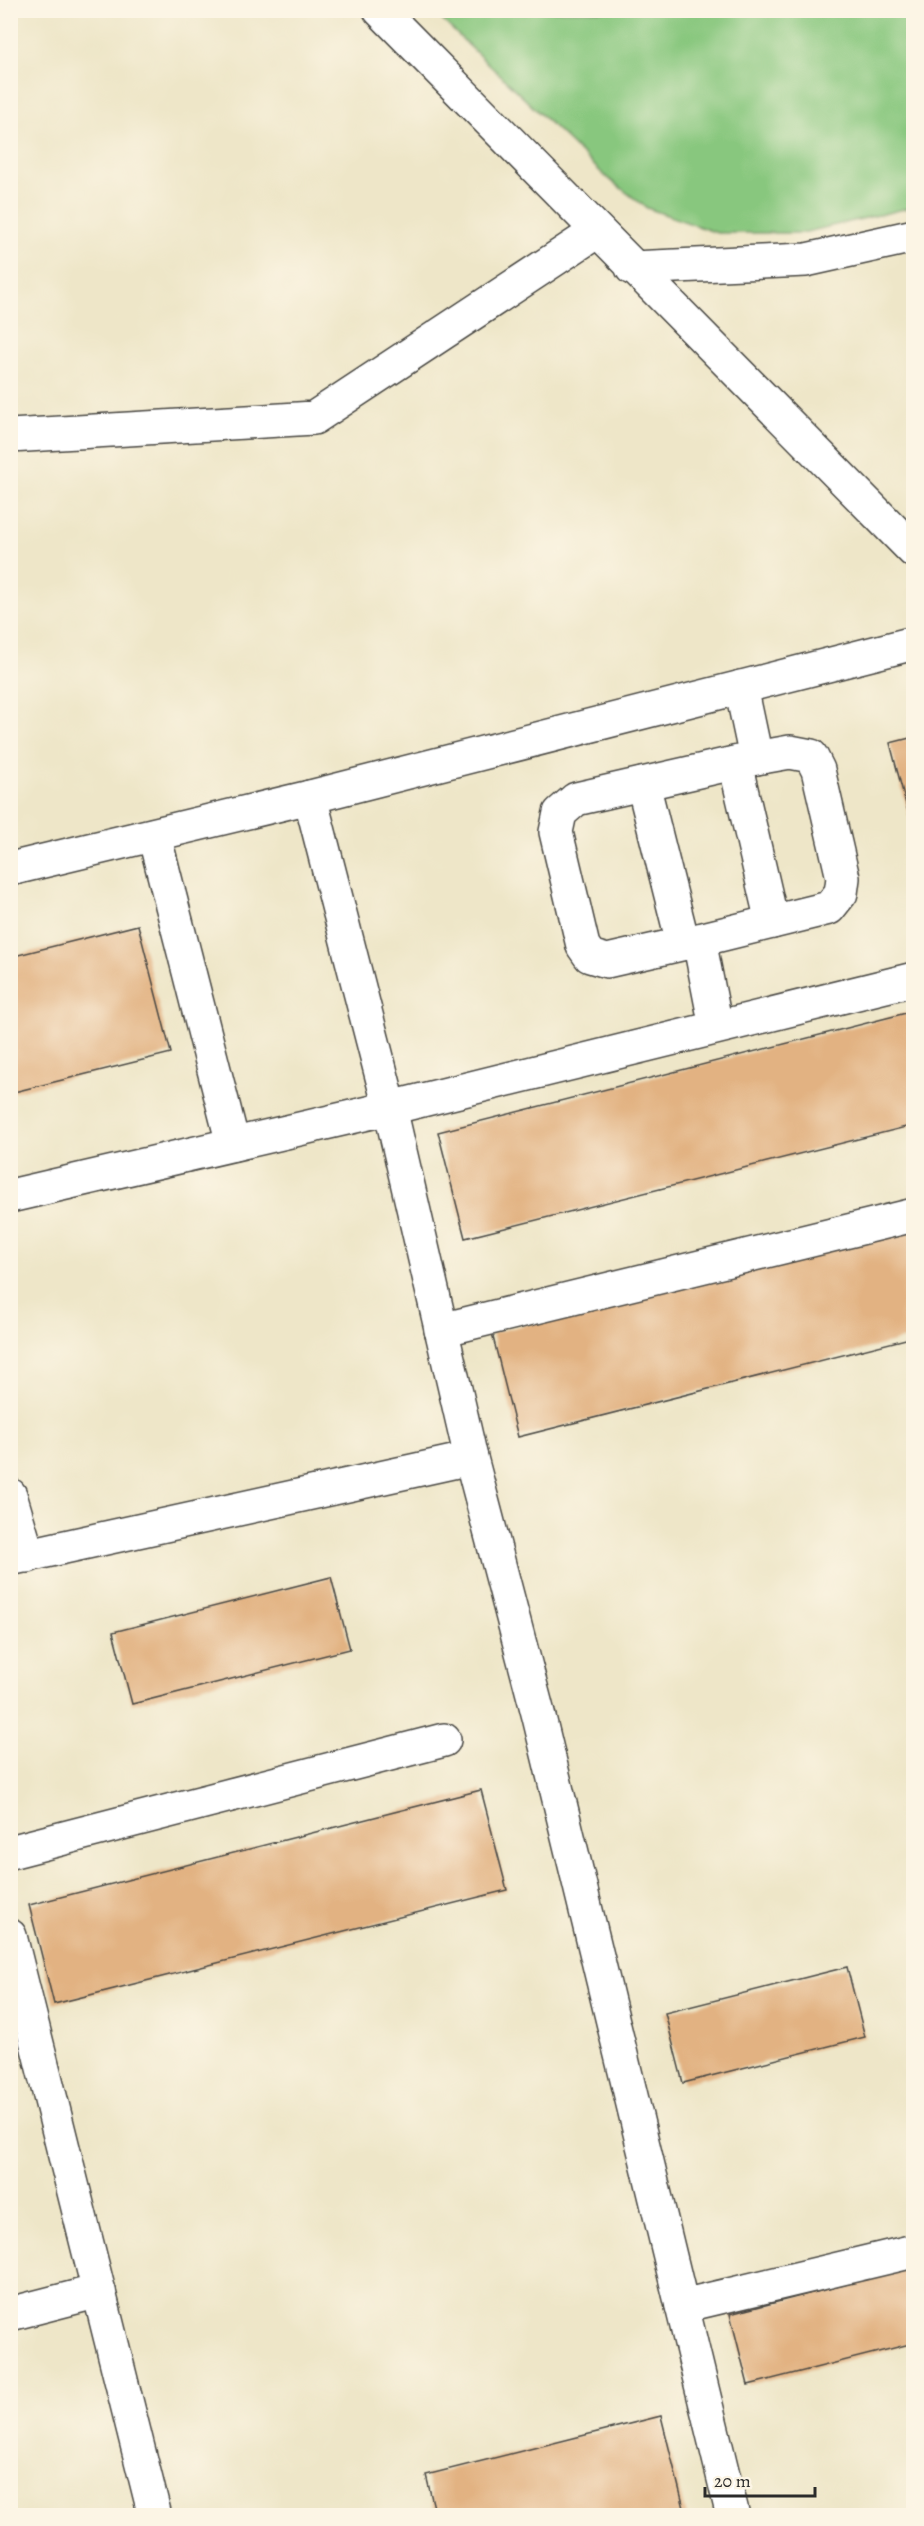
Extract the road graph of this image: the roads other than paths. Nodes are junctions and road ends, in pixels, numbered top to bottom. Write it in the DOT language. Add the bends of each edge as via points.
graph roads {
  1 [pos="380,10"];
  2 [pos="597,232"];
  3 [pos="914,236"];
  4 [pos="632,268"];
  5 [pos="10,436"];
  6 [pos="914,551"];
  7 [pos="914,643"];
  8 [pos="741,687"];
  9 [pos="745,761"];
  10 [pos="643,784"];
  11 [pos="310,797"];
  12 [pos="154,835"];
  13 [pos="10,869"];
  14 [pos="772,922"];
  15 [pos="691,941"];
  16 [pos="914,979"];
  17 [pos="716,1027"];
  18 [pos="390,1108"];
  19 [pos="233,1144"];
  20 [pos="10,1196"];
  21 [pos="914,1215"];
  22 [pos="441,1330"];
  23 [pos="471,1458"];
  24 [pos="10,1494"];
  25 [pos="20,1558"];
  26 [pos="444,1740"];
  27 [pos="10,1852"];
  28 [pos="10,1936"];
  29 [pos="914,2251"];
  30 [pos="99,2290"];
  31 [pos="681,2306"];
  32 [pos="10,2314"];
  33 [pos="155,2516"];
  34 [pos="733,2516"];
  1 -- 2 [label="lane"];
  2 -- 4 [label="lane"];
  2 -- 5 [label="lane" via="314,418"];
  3 -- 4 [label="lane" via="806,260"];
  4 -- 6 [label="lane"];
  7 -- 8 [label="lane"];
  8 -- 9 [label="lane"];
  8 -- 11 [label="lane"];
  9 -- 10 [label="lane"];
  9 -- 14 [label="lane"];
  9 -- 14 [label="lane" via="790,752 811,756 818,770 843,878 841,893 829,908"];
  10 -- 15 [label="lane"];
  10 -- 15 [label="lane" via="576,799 560,813 556,832 584,946 590,956 607,961"];
  11 -- 12 [label="lane"];
  11 -- 18 [label="lane"];
  12 -- 13 [label="lane"];
  12 -- 19 [label="lane"];
  14 -- 15 [label="lane"];
  15 -- 17 [label="lane"];
  16 -- 17 [label="lane"];
  17 -- 18 [label="lane"];
  18 -- 19 [label="lane"];
  18 -- 22 [label="lane"];
  19 -- 20 [label="lane"];
  21 -- 22 [label="lane"];
  22 -- 23 [label="lane"];
  23 -- 25 [label="lane"];
  23 -- 31 [label="lane" via="539,1717"];
  24 -- 25 [label="lane"];
  26 -- 27 [label="lane"];
  28 -- 30 [label="lane"];
  29 -- 31 [label="lane"];
  30 -- 32 [label="lane"];
  30 -- 33 [label="lane"];
  31 -- 34 [label="lane"];
}
